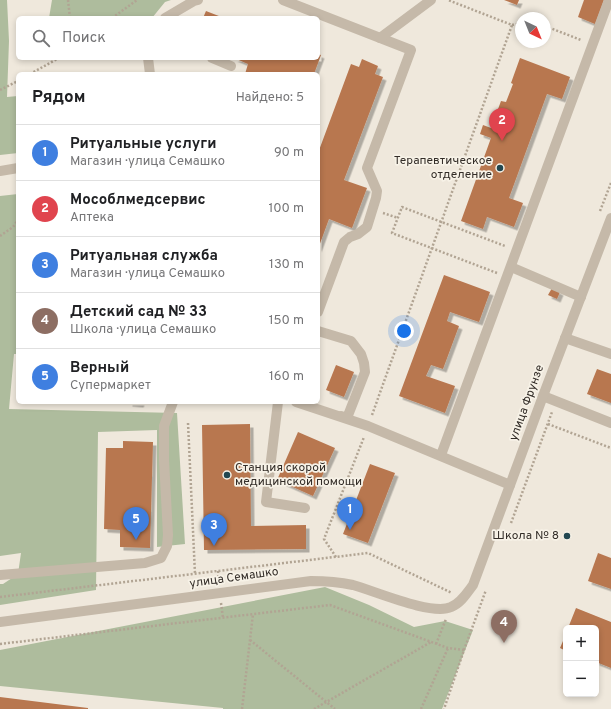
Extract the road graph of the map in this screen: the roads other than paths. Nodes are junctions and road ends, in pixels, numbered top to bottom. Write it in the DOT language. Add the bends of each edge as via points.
graph roads {
  1 [pos="198,0"];
  2 [pos="284,0"];
  3 [pos="432,0"];
  4 [pos="610,0"];
  5 [pos="168,16"];
  6 [pos="380,38"];
  7 [pos="148,60"];
  8 [pos="217,60"];
  9 [pos="232,66"];
  10 [pos="150,72"];
  11 [pos="16,168"];
  12 [pos="0,170"];
  13 [pos="611,218"];
  14 [pos="509,272"];
  15 [pos="581,297"];
  16 [pos="320,307"];
  17 [pos="320,332"];
  18 [pos="565,338"];
  19 [pos="611,354"];
  20 [pos="542,396"];
  21 [pos="172,404"];
  22 [pos="278,404"];
  23 [pos="302,404"];
  24 [pos="339,416"];
  25 [pos="611,423"];
  26 [pos="441,456"];
  27 [pos="510,485"];
  28 [pos="305,508"];
  29 [pos="0,575"];
  30 [pos="461,596"];
  31 [pos="0,622"];
  1 -- 5 [label="street"];
  2 -- 6 [label="street"];
  3 -- 6 [label="street"];
  4 -- 14 [label="street"];
  6 -- 16 [label="street" via="411,50 367,168 377,191 367,227 344,242"];
  7 -- 10 [label="street"];
  8 -- 9 [label="street"];
  11 -- 12 [label="street"];
  13 -- 15 [label="street, улица Фрунзе"];
  14 -- 15 [label="street"];
  14 -- 26 [label="street"];
  15 -- 18 [label="street, улица Фрунзе"];
  17 -- 24 [label="street" via="351,341 364,363 365,372 347,418"];
  18 -- 19 [label="street"];
  18 -- 20 [label="street, улица Фрунзе"];
  20 -- 25 [label="street"];
  20 -- 27 [label="street, улица Фрунзе"];
  21 -- 29 [label="street" via="164,426 168,546 161,558 145,563"];
  22 -- 28 [label="street" via="266,502"];
  23 -- 24 [label="street"];
  24 -- 26 [label="street"];
  26 -- 27 [label="street"];
  27 -- 30 [label="street, улица Фрунзе" via="473,585"];
  30 -- 31 [label="street, улица Семашко" via="451,607 437,609 334,581 311,581"];
}
